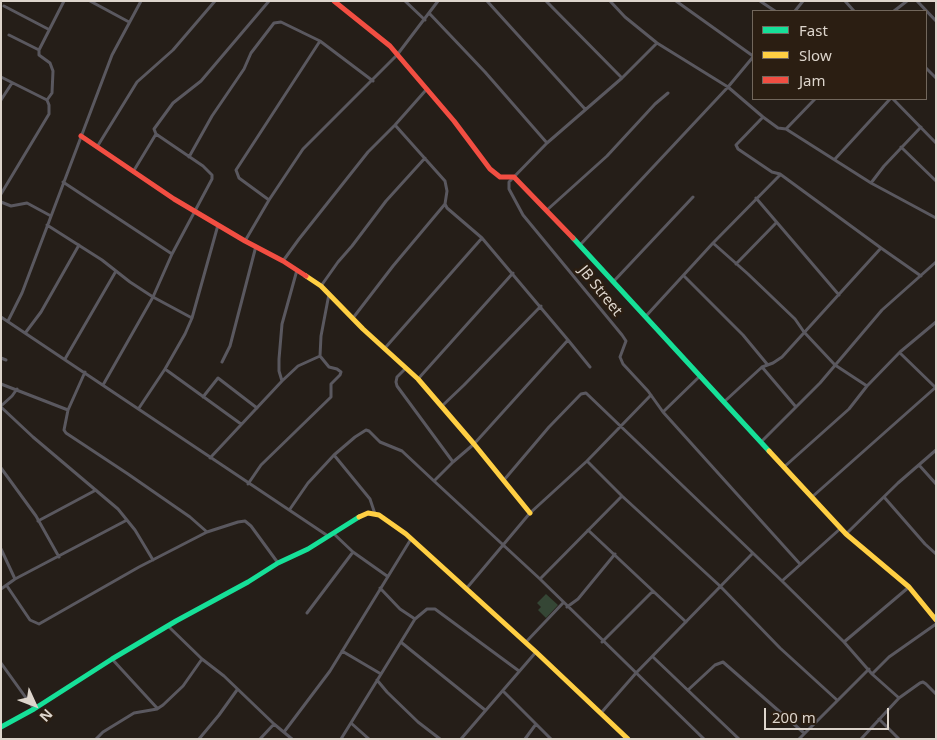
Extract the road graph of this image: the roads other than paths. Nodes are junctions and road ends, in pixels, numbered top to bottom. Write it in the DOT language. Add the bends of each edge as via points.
graph roads {
  1 [pos="64,1"];
  2 [pos="90,1"];
  3 [pos="141,1"];
  4 [pos="215,1"];
  5 [pos="269,1"];
  6 [pos="334,1"];
  7 [pos="405,1"];
  8 [pos="438,1"];
  9 [pos="487,1"];
  10 [pos="546,1"];
  11 [pos="610,1"];
  12 [pos="676,1"];
  13 [pos="760,1"];
  14 [pos="907,1"];
  15 [pos="4,6"];
  16 [pos="773,10"];
  17 [pos="895,10"];
  18 [pos="927,12"];
  19 [pos="429,13"];
  20 [pos="425,20"];
  21 [pos="936,21"];
  22 [pos="130,22"];
  23 [pos="48,29"];
  24 [pos="9,36"];
  25 [pos="320,41"];
  26 [pos="657,43"];
  27 [pos="39,50"];
  28 [pos="397,55"];
  29 [pos="752,55"];
  30 [pos="752,57"];
  31 [pos="927,69"];
  32 [pos="1,77"];
  33 [pos="622,78"];
  34 [pos="936,78"];
  35 [pos="373,81"];
  36 [pos="12,83"];
  37 [pos="728,86"];
  38 [pos="426,90"];
  39 [pos="668,93"];
  40 [pos="1,100"];
  41 [pos="46,100"];
  42 [pos="814,100"];
  43 [pos="891,100"];
  44 [pos="893,100"];
  45 [pos="585,109"];
  46 [pos="762,117"];
  47 [pos="395,125"];
  48 [pos="921,127"];
  49 [pos="786,129"];
  50 [pos="156,134"];
  51 [pos="936,135"];
  52 [pos="81,136"];
  53 [pos="932,139"];
  54 [pos="547,143"];
  55 [pos="936,143"];
  56 [pos="97,147"];
  57 [pos="901,147"];
  58 [pos="188,157"];
  59 [pos="424,158"];
  60 [pos="835,159"];
  61 [pos="134,172"];
  62 [pos="780,174"];
  63 [pos="514,177"];
  64 [pos="936,181"];
  65 [pos="64,182"];
  66 [pos="871,183"];
  67 [pos="1,194"];
  68 [pos="693,196"];
  69 [pos="756,198"];
  70 [pos="269,200"];
  71 [pos="1,202"];
  72 [pos="444,204"];
  73 [pos="547,210"];
  74 [pos="194,212"];
  75 [pos="51,216"];
  76 [pos="936,218"];
  77 [pos="776,223"];
  78 [pos="47,225"];
  79 [pos="218,225"];
  80 [pos="482,238"];
  81 [pos="245,242"];
  82 [pos="713,243"];
  83 [pos="79,245"];
  84 [pos="580,245"];
  85 [pos="256,246"];
  86 [pos="881,248"];
  87 [pos="172,254"];
  88 [pos="283,262"];
  89 [pos="936,262"];
  90 [pos="736,264"];
  91 [pos="298,270"];
  92 [pos="116,271"];
  93 [pos="512,273"];
  94 [pos="684,276"];
  95 [pos="921,276"];
  96 [pos="614,281"];
  97 [pos="321,286"];
  98 [pos="329,294"];
  99 [pos="839,295"];
  100 [pos="153,297"];
  101 [pos="540,306"];
  102 [pos="646,316"];
  103 [pos="1,317"];
  104 [pos="192,318"];
  105 [pos="354,318"];
  106 [pos="8,321"];
  107 [pos="936,322"];
  108 [pos="26,332"];
  109 [pos="804,332"];
  110 [pos="568,340"];
  111 [pos="385,348"];
  112 [pos="900,352"];
  113 [pos="320,356"];
  114 [pos="65,359"];
  115 [pos="222,362"];
  116 [pos="768,364"];
  117 [pos="835,365"];
  118 [pos="406,367"];
  119 [pos="762,367"];
  120 [pos="590,368"];
  121 [pos="165,369"];
  122 [pos="84,372"];
  123 [pos="701,375"];
  124 [pos="418,379"];
  125 [pos="282,381"];
  126 [pos="1,384"];
  127 [pos="104,385"];
  128 [pos="866,386"];
  129 [pos="935,387"];
  130 [pos="16,389"];
  131 [pos="650,395"];
  132 [pos="202,397"];
  133 [pos="725,401"];
  134 [pos="442,406"];
  135 [pos="1,407"];
  136 [pos="796,407"];
  137 [pos="138,408"];
  138 [pos="257,408"];
  139 [pos="68,410"];
  140 [pos="663,412"];
  141 [pos="242,424"];
  142 [pos="621,427"];
  143 [pos="760,442"];
  144 [pos="474,444"];
  145 [pos="936,450"];
  146 [pos="334,455"];
  147 [pos="210,458"];
  148 [pos="587,461"];
  149 [pos="453,462"];
  150 [pos="918,465"];
  151 [pos="784,467"];
  152 [pos="1,468"];
  153 [pos="504,480"];
  154 [pos="434,481"];
  155 [pos="248,484"];
  156 [pos="936,484"];
  157 [pos="96,490"];
  158 [pos="622,496"];
  159 [pos="812,497"];
  160 [pos="884,497"];
  161 [pos="290,509"];
  162 [pos="530,513"];
  163 [pos="375,514"];
  164 [pos="127,520"];
  165 [pos="38,521"];
  166 [pos="841,528"];
  167 [pos="588,530"];
  168 [pos="207,532"];
  169 [pos="846,534"];
  170 [pos="330,535"];
  171 [pos="411,539"];
  172 [pos="503,544"];
  173 [pos="1,549"];
  174 [pos="353,552"];
  175 [pos="615,554"];
  176 [pos="752,554"];
  177 [pos="936,554"];
  178 [pos="59,557"];
  179 [pos="153,560"];
  180 [pos="278,563"];
  181 [pos="800,564"];
  182 [pos="387,576"];
  183 [pos="15,579"];
  184 [pos="540,579"];
  185 [pos="782,581"];
  186 [pos="7,586"];
  187 [pos="720,586"];
  188 [pos="908,587"];
  189 [pos="380,588"];
  190 [pos="1,589"];
  191 [pos="466,589"];
  192 [pos="653,590"];
  193 [pos="563,603"];
  194 [pos="567,606"];
  195 [pos="307,613"];
  196 [pos="415,619"];
  197 [pos="686,622"];
  198 [pos="936,622"];
  199 [pos="168,626"];
  200 [pos="526,642"];
  201 [pos="602,642"];
  202 [pos="844,642"];
  203 [pos="402,643"];
  204 [pos="342,651"];
  205 [pos="536,652"];
  206 [pos="653,657"];
  207 [pos="112,659"];
  208 [pos="202,659"];
  209 [pos="1,663"];
  210 [pos="869,669"];
  211 [pos="519,671"];
  212 [pos="636,673"];
  213 [pos="381,674"];
  214 [pos="872,674"];
  215 [pos="378,680"];
  216 [pos="237,690"];
  217 [pos="688,690"];
  218 [pos="503,691"];
  219 [pos="936,694"];
  220 [pos="899,698"];
  221 [pos="837,700"];
  222 [pos="34,709"];
  223 [pos="157,709"];
  224 [pos="485,710"];
  225 [pos="601,713"];
  226 [pos="879,719"];
  227 [pos="351,722"];
  228 [pos="274,724"];
  229 [pos="536,724"];
  230 [pos="1,727"];
  231 [pos="284,732"];
  232 [pos="804,734"];
  233 [pos="96,739"];
  234 [pos="199,739"];
  235 [pos="260,739"];
  236 [pos="292,739"];
  237 [pos="341,739"];
  238 [pos="369,739"];
  239 [pos="440,739"];
  240 [pos="461,739"];
  241 [pos="525,739"];
  242 [pos="551,739"];
  243 [pos="628,739"];
  244 [pos="704,739"];
  245 [pos="739,739"];
  246 [pos="800,739"];
  247 [pos="861,739"];
  248 [pos="899,739"];
  1 -- 23 [label="street"];
  2 -- 22 [label="street"];
  3 -- 22 [label="street"];
  4 -- 56 [label="street" via="173,50 137,82"];
  5 -- 50 [label="street" via="201,81 173,103 154,129"];
  6 -- 28 [label="street" via="380,37"];
  7 -- 20 [label="street"];
  8 -- 19 [label="street"];
  9 -- 45 [label="street"];
  10 -- 33 [label="street"];
  11 -- 26 [label="street"];
  12 -- 29 [label="street"];
  13 -- 16 [label="street"];
  14 -- 17 [label="street"];
  15 -- 23 [label="street"];
  18 -- 21 [label="street"];
  19 -- 20 [label="street"];
  19 -- 54 [label="street"];
  20 -- 28 [label="street"];
  22 -- 52 [label="street" via="112,55"];
  23 -- 27 [label="street"];
  24 -- 27 [label="street"];
  25 -- 35 [label="street"];
  25 -- 58 [label="street" via="281,22 274,23 254,49"];
  25 -- 70 [label="street" via="236,170 238,178"];
  26 -- 33 [label="street"];
  26 -- 37 [label="street"];
  27 -- 41 [label="street" via="39,55 50,63 53,71 52,93"];
  28 -- 35 [label="street"];
  28 -- 38 [label="street"];
  30 -- 37 [label="street"];
  31 -- 34 [label="street"];
  32 -- 36 [label="street"];
  33 -- 45 [label="street"];
  35 -- 70 [label="street" via="303,149"];
  36 -- 40 [label="street"];
  36 -- 41 [label="street"];
  37 -- 46 [label="street"];
  37 -- 84 [label="street"];
  38 -- 47 [label="street"];
  38 -- 63 [label="street" via="490,168 500,177"];
  39 -- 73 [label="street" via="607,156"];
  41 -- 67 [label="street" via="49,114"];
  42 -- 49 [label="street"];
  43 -- 60 [label="street"];
  44 -- 48 [label="street"];
  45 -- 54 [label="street"];
  46 -- 49 [label="street" via="778,128"];
  46 -- 62 [label="street" via="736,144 738,149"];
  47 -- 59 [label="street"];
  47 -- 88 [label="street" via="368,152"];
  48 -- 53 [label="street"];
  48 -- 57 [label="street"];
  49 -- 60 [label="street"];
  50 -- 58 [label="street"];
  50 -- 61 [label="street"];
  51 -- 53 [label="street"];
  52 -- 56 [label="street"];
  52 -- 65 [label="street"];
  53 -- 55 [label="street"];
  54 -- 63 [label="street"];
  56 -- 61 [label="street"];
  57 -- 64 [label="street"];
  57 -- 66 [label="street"];
  58 -- 74 [label="street" via="212,175"];
  59 -- 72 [label="street" via="445,181"];
  59 -- 97 [label="street" via="386,201"];
  60 -- 66 [label="street"];
  61 -- 74 [label="street"];
  62 -- 69 [label="street"];
  62 -- 86 [label="street"];
  63 -- 73 [label="street"];
  63 -- 131 [label="street, JB Street" via="509,188 523,215 622,335 626,341 620,357"];
  65 -- 75 [label="street"];
  65 -- 87 [label="street"];
  66 -- 76 [label="street"];
  68 -- 96 [label="street"];
  69 -- 77 [label="street"];
  69 -- 82 [label="street"];
  70 -- 81 [label="street"];
  71 -- 75 [label="street" via="11,206 27,203"];
  72 -- 80 [label="street"];
  72 -- 105 [label="street"];
  73 -- 84 [label="street"];
  74 -- 79 [label="street"];
  74 -- 87 [label="street"];
  75 -- 78 [label="street"];
  77 -- 90 [label="street"];
  77 -- 99 [label="street"];
  78 -- 83 [label="street"];
  78 -- 106 [label="street"];
  79 -- 81 [label="street"];
  79 -- 104 [label="street"];
  80 -- 93 [label="street"];
  80 -- 111 [label="street"];
  81 -- 85 [label="street"];
  82 -- 90 [label="street"];
  82 -- 94 [label="street"];
  83 -- 92 [label="street"];
  83 -- 108 [label="street"];
  84 -- 96 [label="street"];
  85 -- 88 [label="street"];
  85 -- 115 [label="street" via="230,346"];
  86 -- 95 [label="street"];
  86 -- 99 [label="street"];
  87 -- 100 [label="street"];
  88 -- 91 [label="street"];
  89 -- 95 [label="street"];
  90 -- 109 [label="street" via="795,319"];
  91 -- 97 [label="street"];
  91 -- 125 [label="street" via="282,324 279,359"];
  92 -- 100 [label="street"];
  92 -- 114 [label="street"];
  93 -- 101 [label="street"];
  93 -- 124 [label="street"];
  94 -- 102 [label="street"];
  94 -- 116 [label="street"];
  95 -- 117 [label="street" via="882,310"];
  96 -- 102 [label="street"];
  97 -- 98 [label="street"];
  98 -- 105 [label="street"];
  98 -- 113 [label="street"];
  99 -- 109 [label="street"];
  100 -- 104 [label="street"];
  100 -- 127 [label="street"];
  101 -- 110 [label="street"];
  101 -- 134 [label="street"];
  102 -- 123 [label="street"];
  103 -- 106 [label="street"];
  104 -- 121 [label="street"];
  105 -- 111 [label="street"];
  106 -- 108 [label="street"];
  107 -- 112 [label="street"];
  108 -- 114 [label="street"];
  109 -- 116 [label="street" via="782,357"];
  109 -- 117 [label="street"];
  110 -- 120 [label="street"];
  110 -- 144 [label="street"];
  111 -- 118 [label="street"];
  112 -- 128 [label="street"];
  112 -- 129 [label="street"];
  113 -- 125 [label="street" via="298,366"];
  113 -- 155 [label="street" via="328,367 341,372 331,384 330,397 261,465"];
  114 -- 122 [label="street"];
  116 -- 119 [label="street"];
  117 -- 128 [label="street"];
  117 -- 136 [label="street"];
  118 -- 124 [label="street"];
  118 -- 149 [label="street" via="397,377 397,386"];
  119 -- 133 [label="street"];
  119 -- 136 [label="street"];
  121 -- 132 [label="street"];
  121 -- 137 [label="street"];
  122 -- 127 [label="street"];
  122 -- 139 [label="street"];
  123 -- 133 [label="street"];
  123 -- 140 [label="street"];
  124 -- 134 [label="street"];
  125 -- 138 [label="street"];
  126 -- 130 [label="street"];
  127 -- 137 [label="street"];
  128 -- 151 [label="street" via="849,409"];
  129 -- 159 [label="street"];
  130 -- 135 [label="street"];
  130 -- 139 [label="street"];
  131 -- 140 [label="street, JB Street"];
  131 -- 142 [label="street"];
  132 -- 138 [label="street" via="218,378"];
  132 -- 141 [label="street"];
  133 -- 143 [label="street"];
  134 -- 144 [label="street"];
  135 -- 157 [label="street"];
  136 -- 143 [label="street"];
  137 -- 147 [label="street"];
  138 -- 141 [label="street"];
  139 -- 168 [label="street" via="66,433 190,517"];
  140 -- 181 [label="street, JB Street"];
  141 -- 147 [label="street"];
  142 -- 148 [label="street"];
  142 -- 153 [label="street" via="586,393 581,394"];
  142 -- 176 [label="street"];
  143 -- 151 [label="street"];
  144 -- 149 [label="street"];
  144 -- 153 [label="street"];
  145 -- 150 [label="street"];
  146 -- 154 [label="street" via="346,443 368,430 380,442 402,451"];
  146 -- 161 [label="street"];
  146 -- 163 [label="street" via="370,499"];
  147 -- 155 [label="street"];
  148 -- 158 [label="street"];
  148 -- 162 [label="street"];
  149 -- 154 [label="street"];
  150 -- 156 [label="street"];
  150 -- 160 [label="street"];
  151 -- 159 [label="street"];
  152 -- 165 [label="street"];
  153 -- 162 [label="street"];
  154 -- 172 [label="street"];
  155 -- 161 [label="street"];
  157 -- 164 [label="street"];
  157 -- 165 [label="street"];
  158 -- 167 [label="street"];
  158 -- 187 [label="street"];
  159 -- 166 [label="street"];
  160 -- 169 [label="street"];
  160 -- 177 [label="street"];
  161 -- 170 [label="street"];
  162 -- 172 [label="street"];
  163 -- 170 [label="street" via="360,516"];
  163 -- 171 [label="street"];
  164 -- 178 [label="street"];
  164 -- 179 [label="street"];
  165 -- 178 [label="street"];
  166 -- 169 [label="street"];
  166 -- 181 [label="street"];
  167 -- 175 [label="street"];
  167 -- 184 [label="street"];
  168 -- 179 [label="street"];
  168 -- 180 [label="street" via="245,521"];
  169 -- 188 [label="street"];
  170 -- 174 [label="street"];
  170 -- 180 [label="street"];
  171 -- 182 [label="street"];
  171 -- 191 [label="street"];
  172 -- 184 [label="street"];
  172 -- 191 [label="street"];
  173 -- 183 [label="street"];
  174 -- 182 [label="street"];
  174 -- 195 [label="street"];
  175 -- 192 [label="street"];
  175 -- 194 [label="street" via="578,599"];
  176 -- 185 [label="street"];
  176 -- 187 [label="street"];
  178 -- 183 [label="street"];
  179 -- 186 [label="street" via="39,624 30,620"];
  180 -- 199 [label="street"];
  181 -- 185 [label="street"];
  182 -- 189 [label="street"];
  183 -- 186 [label="street"];
  184 -- 193 [label="street"];
  185 -- 202 [label="street"];
  186 -- 190 [label="street"];
  187 -- 197 [label="street"];
  187 -- 221 [label="street" via="780,648"];
  188 -- 198 [label="street"];
  188 -- 202 [label="street"];
  189 -- 196 [label="street"];
  189 -- 204 [label="street"];
  191 -- 200 [label="street"];
  192 -- 197 [label="street"];
  192 -- 201 [label="street"];
  193 -- 194 [label="street"];
  193 -- 200 [label="street"];
  194 -- 201 [label="street"];
  196 -- 203 [label="street"];
  196 -- 211 [label="street" via="427,609 435,609"];
  197 -- 206 [label="street"];
  198 -- 214 [label="street"];
  199 -- 207 [label="street"];
  199 -- 208 [label="street"];
  200 -- 205 [label="street"];
  201 -- 212 [label="street"];
  202 -- 210 [label="street"];
  203 -- 213 [label="street"];
  203 -- 224 [label="street"];
  204 -- 213 [label="street"];
  204 -- 231 [label="street"];
  205 -- 211 [label="street"];
  205 -- 225 [label="street"];
  206 -- 212 [label="street"];
  206 -- 217 [label="street"];
  207 -- 222 [label="street"];
  207 -- 223 [label="street"];
  208 -- 216 [label="street"];
  208 -- 223 [label="street" via="183,686"];
  209 -- 222 [label="street"];
  210 -- 214 [label="street"];
  210 -- 221 [label="street"];
  211 -- 218 [label="street"];
  212 -- 225 [label="street"];
  212 -- 244 [label="street"];
  213 -- 215 [label="street"];
  214 -- 220 [label="street"];
  215 -- 227 [label="street"];
  215 -- 239 [label="street" via="418,722"];
  216 -- 228 [label="street"];
  216 -- 234 [label="street"];
  217 -- 232 [label="street" via="715,665 723,662"];
  217 -- 245 [label="street"];
  218 -- 224 [label="street"];
  218 -- 229 [label="street"];
  219 -- 220 [label="street" via="923,682"];
  220 -- 226 [label="street"];
  221 -- 232 [label="street"];
  222 -- 230 [label="street"];
  223 -- 233 [label="street" via="134,713"];
  224 -- 240 [label="street"];
  225 -- 243 [label="street"];
  226 -- 247 [label="street"];
  226 -- 248 [label="street"];
  227 -- 237 [label="street"];
  227 -- 238 [label="street"];
  228 -- 231 [label="street"];
  228 -- 235 [label="street"];
  229 -- 241 [label="street"];
  229 -- 242 [label="street"];
  231 -- 236 [label="street"];
  232 -- 246 [label="street"];
}
